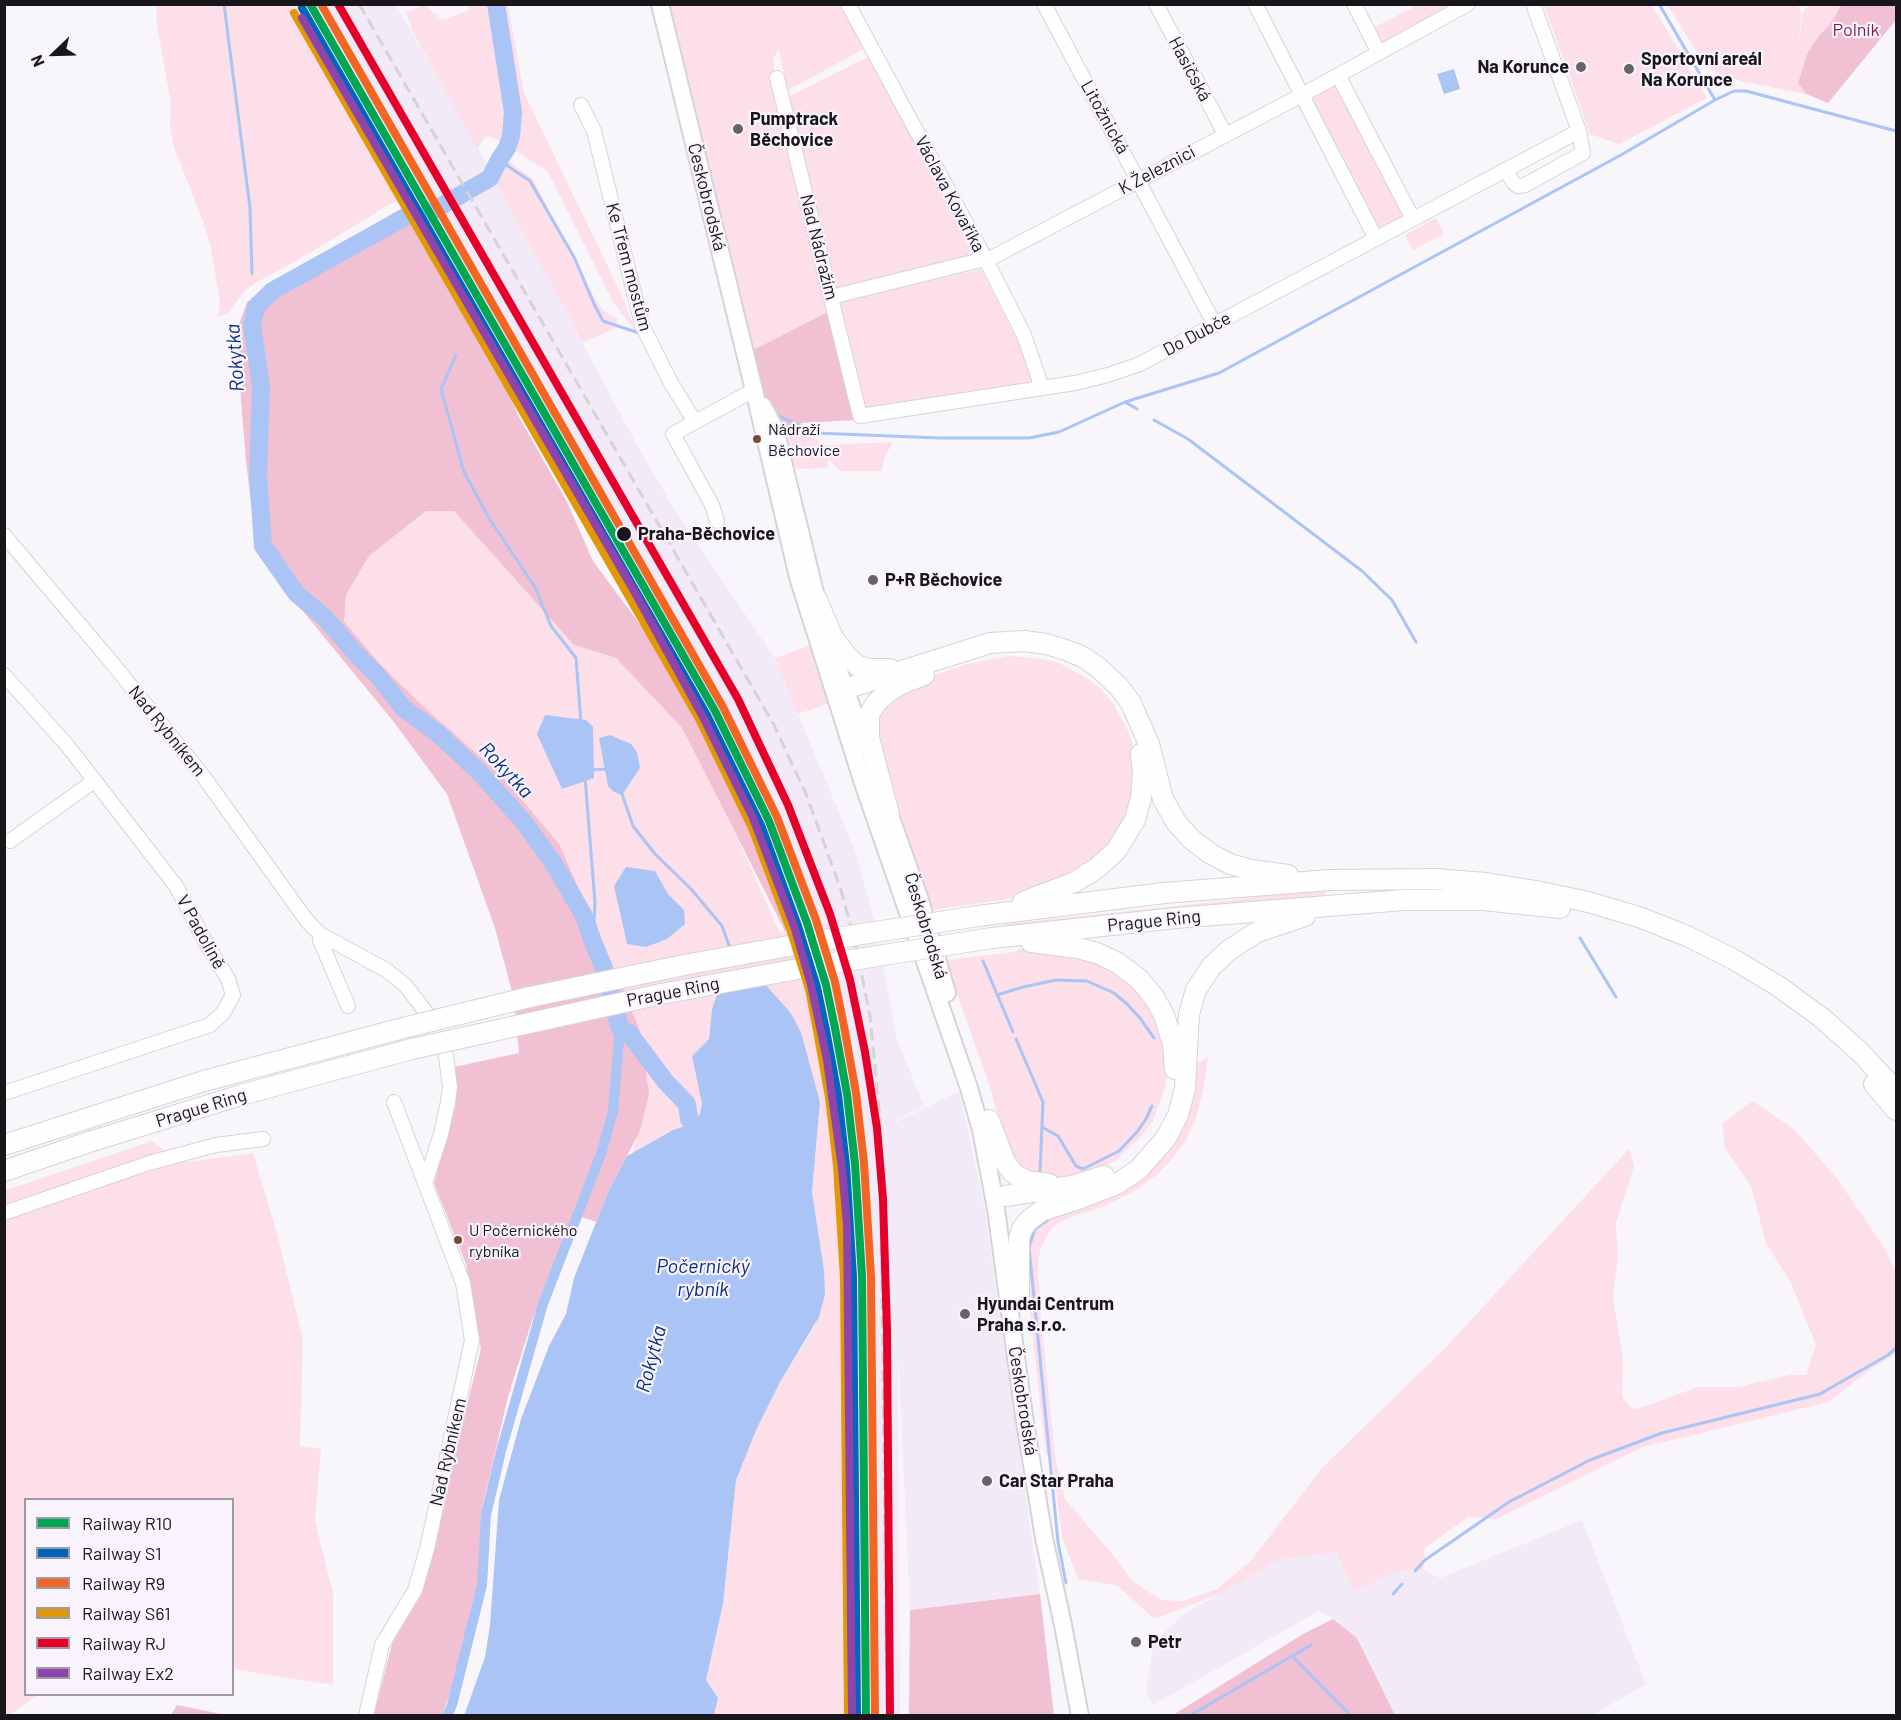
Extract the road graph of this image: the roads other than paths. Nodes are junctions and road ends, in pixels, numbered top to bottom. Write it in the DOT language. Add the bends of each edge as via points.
graph roads {
  1 [pos="660,4"];
  2 [pos="848,4"];
  3 [pos="1044,4"];
  4 [pos="1156,4"];
  5 [pos="1255,4"];
  6 [pos="1354,4"];
  7 [pos="1468,4"];
  8 [pos="1533,4"];
  9 [pos="1379,53"];
  10 [pos="1338,75"];
  11 [pos="777,78"];
  12 [pos="1302,95"];
  13 [pos="581,105"];
  14 [pos="1579,131"];
  15 [pos="1225,134"];
  16 [pos="1505,170"];
  17 [pos="1139,179"];
  18 [pos="1413,219"];
  19 [pos="1376,239"];
  20 [pos="986,260"];
  21 [pos="831,297"];
  22 [pos="1215,325"];
  23 [pos="1042,388"];
  24 [pos="754,390"];
  25 [pos="860,416"];
  26 [pos="695,422"];
  27 [pos="717,522"];
  28 [pos="4,535"];
  29 [pos="816,598"];
  30 [pos="979,654"];
  31 [pos="931,661"];
  32 [pos="4,675"];
  33 [pos="841,695"];
  34 [pos="94,781"];
  35 [pos="889,814"];
  36 [pos="10,841"];
  37 [pos="1330,880"];
  38 [pos="1359,903"];
  39 [pos="997,911"];
  40 [pos="320,934"];
  41 [pos="999,938"];
  42 [pos="344,947"];
  43 [pos="330,962"];
  44 [pos="348,1006"];
  45 [pos="1795,1006"];
  46 [pos="429,1016"];
  47 [pos="1816,1022"];
  48 [pos="446,1056"];
  49 [pos="1896,1090"];
  50 [pos="4,1093"];
  51 [pos="394,1102"];
  52 [pos="1896,1110"];
  53 [pos="989,1120"];
  54 [pos="263,1139"];
  55 [pos="4,1145"];
  56 [pos="4,1171"];
  57 [pos="425,1183"];
  58 [pos="1100,1184"];
  59 [pos="1000,1203"];
  60 [pos="4,1213"];
  61 [pos="1019,1295"];
  62 [pos="1036,1477"];
  63 [pos="366,1716"];
  64 [pos="1080,1716"];
  1 -- 24 [label="main road, Českobrodská"];
  2 -- 20 [label="street, Václava Kovaříka"];
  3 -- 17 [label="street, Litožnická"];
  4 -- 15 [label="street, Hasičská"];
  5 -- 12 [label="street"];
  6 -- 9 [label="street"];
  7 -- 9 [label="street, K Železnici"];
  8 -- 14 [label="street"];
  9 -- 10 [label="street, K Železnici"];
  10 -- 12 [label="street, K Železnici"];
  10 -- 18 [label="street"];
  11 -- 21 [label="street, Nad Nádražím"];
  12 -- 15 [label="street, K Železnici"];
  12 -- 19 [label="street"];
  13 -- 26 [label="street, Ke Třem mostům" via="594,131 642,325"];
  14 -- 16 [label="street, Do Dubče"];
  14 -- 16 [label="street" via="1583,153 1569,162 1518,186"];
  15 -- 17 [label="street, K Železnici"];
  16 -- 18 [label="street, Do Dubče"];
  17 -- 20 [label="street, K Železnici"];
  17 -- 22 [label="street, Litožnická"];
  18 -- 19 [label="street, Do Dubče"];
  19 -- 22 [label="street, Do Dubče"];
  20 -- 21 [label="street, K Železnici"];
  20 -- 23 [label="street, Václava Kovaříka" via="1024,335"];
  21 -- 25 [label="street, Nad Nádražím"];
  22 -- 23 [label="street, Do Dubče" via="1125,370"];
  23 -- 25 [label="street, Do Dubče"];
  24 -- 26 [label="street"];
  24 -- 29 [label="main road, Českobrodská" via="774,429"];
  24 -- 33 [label="main road, Českobrodská" via="798,577"];
  26 -- 27 [label="street" via="673,434 712,505"];
  28 -- 40 [label="street, Nad Rybníkem" via="203,776 295,906"];
  29 -- 31 [label="highway" via="837,644 858,666 880,670"];
  29 -- 33 [label="main road, Českobrodská"];
  30 -- 33 [label="highway"];
  30 -- 35 [label="highway" via="901,684 872,709 869,738"];
  30 -- 39 [label="highway" via="1034,651 1064,658 1091,672 1125,709 1138,739 1143,766 1135,820 1112,855 1066,886"];
  31 -- 33 [label="highway"];
  31 -- 37 [label="highway" via="1008,641 1046,644 1083,657 1113,680 1131,703 1144,729 1163,799 1191,839 1211,855 1241,867"];
  32 -- 34 [label="street, V Padolině"];
  33 -- 35 [label="main road, Českobrodská"];
  33 -- 59 [label="main road, Českobrodská" via="864,786 969,1088"];
  34 -- 36 [label="street"];
  34 -- 50 [label="street, V Padolině" via="176,886 233,995 223,1013 210,1025"];
  35 -- 53 [label="main road, Českobrodská"];
  37 -- 39 [label="highway, Prague Ring"];
  37 -- 45 [label="highway" via="1460,880 1588,902 1687,936 1749,968"];
  38 -- 41 [label="highway, Prague Ring"];
  38 -- 45 [label="highway" via="1483,900 1542,905 1585,914 1691,951"];
  38 -- 58 [label="highway" via="1257,932 1211,967 1196,990 1189,1014 1185,1089 1172,1127 1158,1149 1128,1177"];
  39 -- 55 [label="highway, Prague Ring, bridge" via="684,965 530,997 204,1081"];
  40 -- 42 [label="street, Nad Rybníkem"];
  40 -- 43 [label="street, Nad Rybníkem"];
  41 -- 56 [label="highway, Prague Ring, bridge" via="661,994 412,1049 240,1095"];
  41 -- 58 [label="highway" via="1078,948 1107,957 1148,988 1167,1025 1173,1044 1174,1073 1171,1096 1162,1118 1135,1155"];
  42 -- 43 [label="street"];
  42 -- 46 [label="street, Nad Rybníkem" via="405,985"];
  43 -- 44 [label="street, Nad Rybníkem"];
  45 -- 47 [label="highway"];
  47 -- 49 [label="highway" via="1861,1053"];
  47 -- 52 [label="highway"];
  48 -- 57 [label="street" via="448,1102"];
  51 -- 57 [label="street, Nad Rybníkem"];
  53 -- 58 [label="highway" via="1005,1162 1019,1177 1047,1184"];
  53 -- 59 [label="main road, Českobrodská"];
  54 -- 60 [label="street" via="216,1145 149,1162"];
  57 -- 63 [label="street, Nad Rybníkem" via="463,1283 472,1340 427,1548 415,1590 382,1645"];
  58 -- 59 [label="highway"];
  58 -- 61 [label="highway" via="1028,1221 1019,1239"];
  59 -- 61 [label="main road, Českobrodská"];
  59 -- 62 [label="main road, Českobrodská" via="1024,1416"];
  61 -- 62 [label="main road, Českobrodská" via="1034,1416"];
  62 -- 64 [label="main road, Českobrodská" via="1044,1538"];
}
